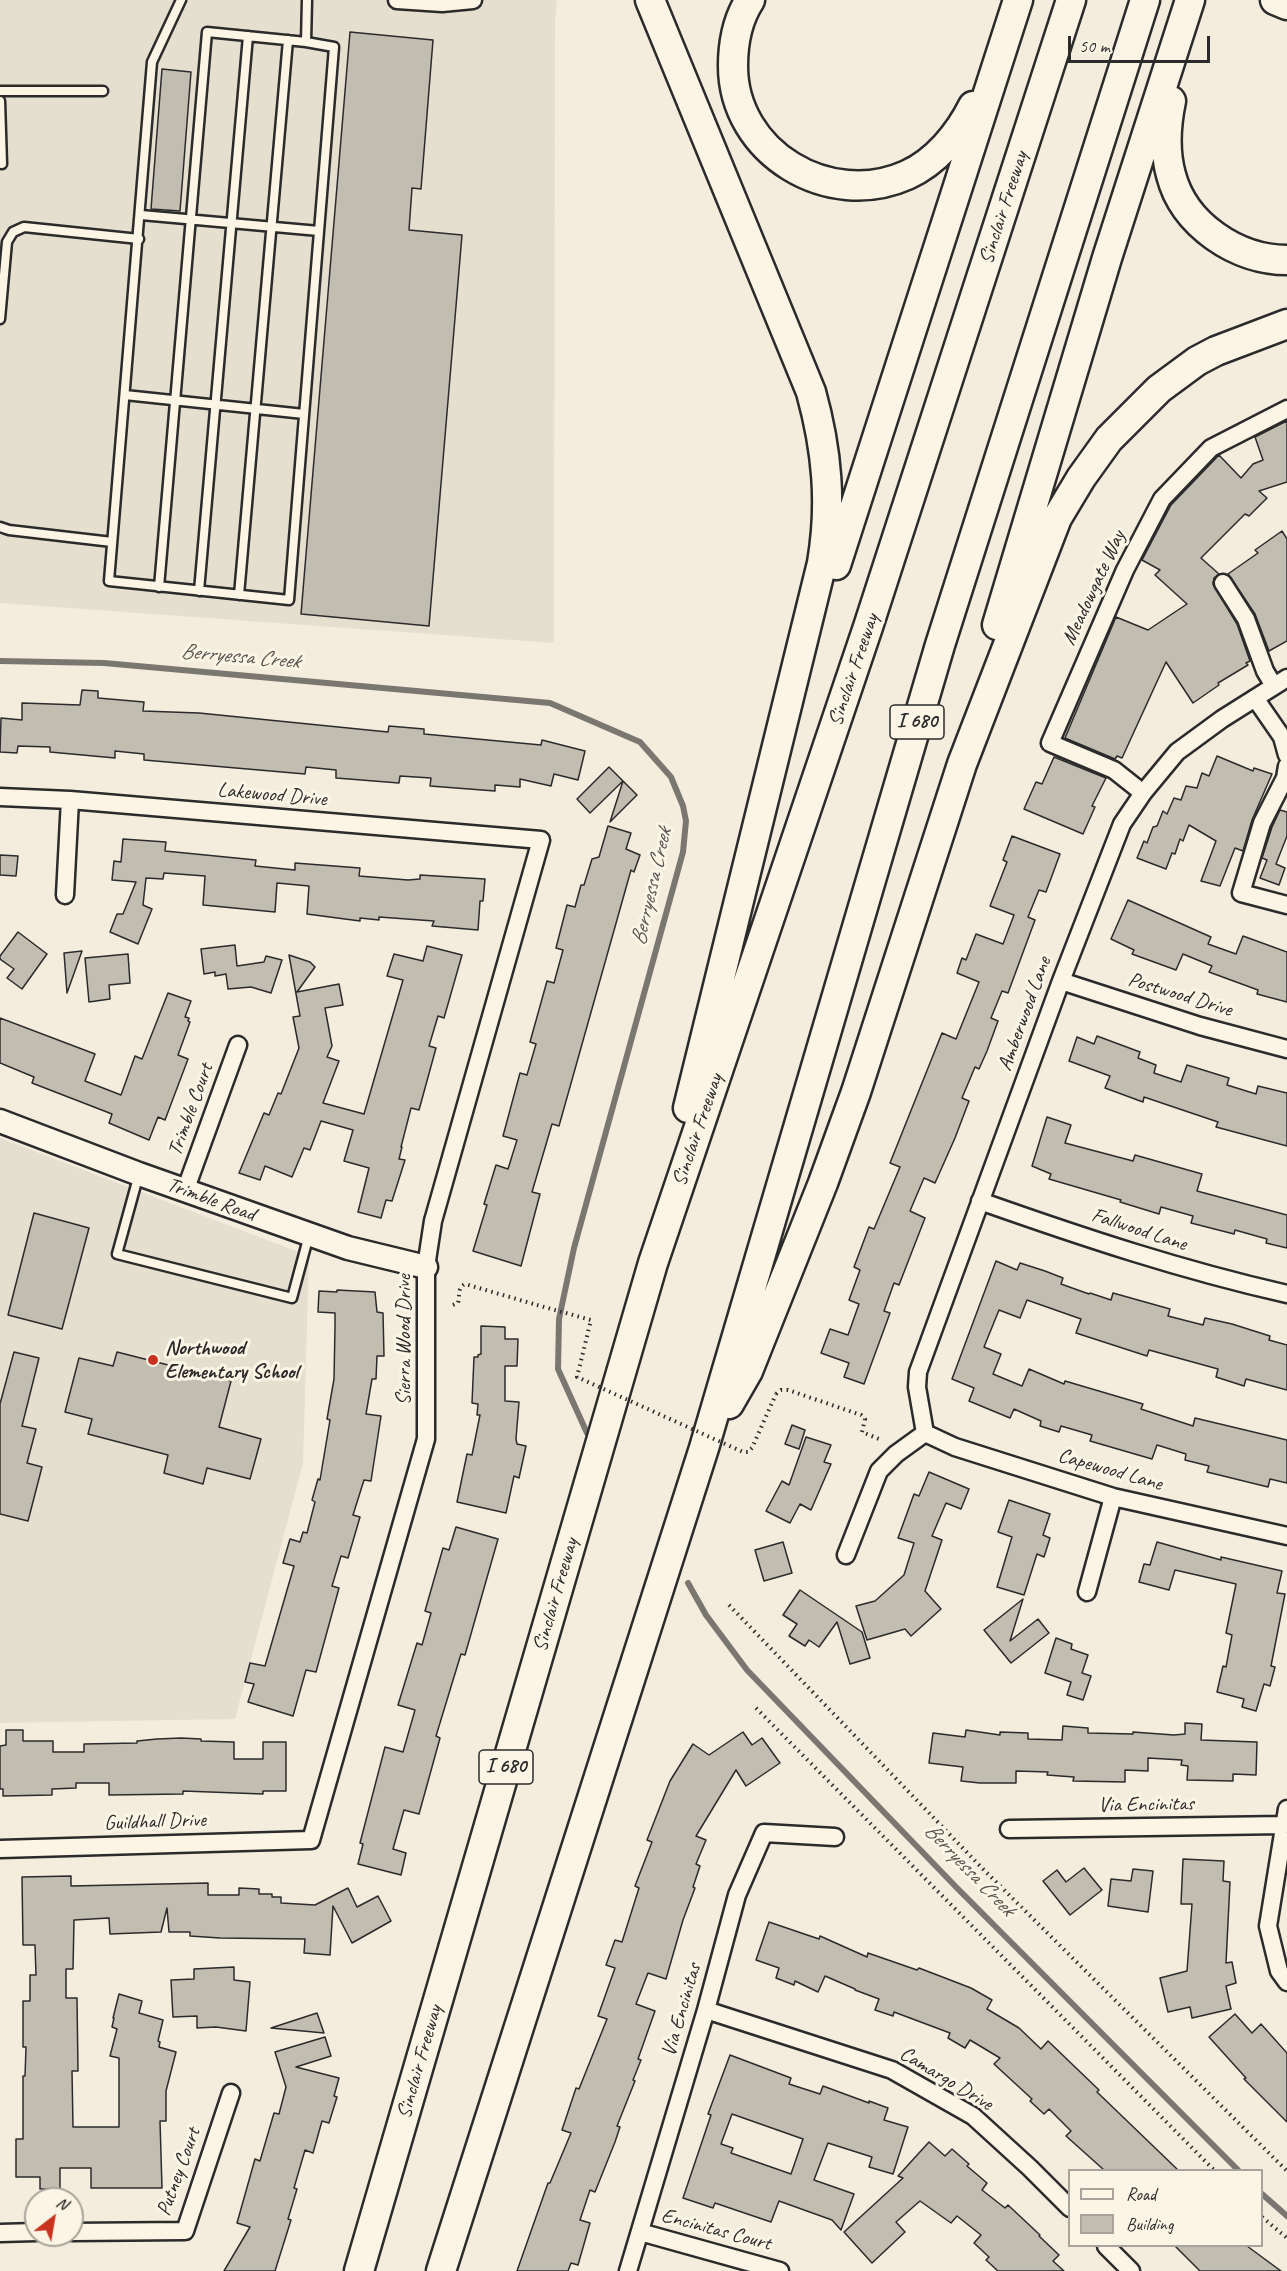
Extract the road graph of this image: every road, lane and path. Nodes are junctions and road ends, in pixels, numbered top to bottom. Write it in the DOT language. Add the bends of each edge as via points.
graph roads {
  1 [pos="181,0"];
  2 [pos="307,0"];
  3 [pos="398,0"];
  4 [pos="473,0"];
  5 [pos="650,0"];
  6 [pos="750,0"];
  7 [pos="1018,0"];
  8 [pos="1071,0"];
  9 [pos="1145,0"];
  10 [pos="1275,0"];
  11 [pos="1189,4"];
  12 [pos="1287,5"];
  13 [pos="248,36"];
  14 [pos="1006,37"];
  15 [pos="288,40"];
  16 [pos="306,42"];
  17 [pos="0,91"];
  18 [pos="103,91"];
  19 [pos="0,101"];
  20 [pos="2,164"];
  21 [pos="141,215"];
  22 [pos="191,219"];
  23 [pos="232,223"];
  24 [pos="272,227"];
  25 [pos="319,231"];
  26 [pos="139,239"];
  27 [pos="3,242"];
  28 [pos="1287,260"];
  29 [pos="0,319"];
  30 [pos="1287,324"];
  31 [pos="125,395"];
  32 [pos="175,400"];
  33 [pos="215,405"];
  34 [pos="256,409"];
  35 [pos="1287,410"];
  36 [pos="304,414"];
  37 [pos="0,527"];
  38 [pos="112,542"];
  39 [pos="1223,583"];
  40 [pos="159,587"];
  41 [pos="199,591"];
  42 [pos="239,595"];
  43 [pos="1281,682"];
  44 [pos="1255,698"];
  45 [pos="780,735"];
  46 [pos="1287,755"];
  47 [pos="962,764"];
  48 [pos="1287,766"];
  49 [pos="1143,793"];
  50 [pos="0,797"];
  51 [pos="70,800"];
  52 [pos="541,840"];
  53 [pos="65,895"];
  54 [pos="1287,905"];
  55 [pos="1061,981"];
  56 [pos="238,1045"];
  57 [pos="1287,1049"];
  58 [pos="0,1121"];
  59 [pos="139,1174"];
  60 [pos="185,1191"];
  61 [pos="980,1201"];
  62 [pos="309,1235"];
  63 [pos="653,1263"];
  64 [pos="426,1267"];
  65 [pos="1287,1294"];
  66 [pos="453,1305"];
  67 [pos="925,1433"];
  68 [pos="879,1439"];
  69 [pos="704,1448"];
  70 [pos="1113,1497"];
  71 [pos="1287,1536"];
  72 [pos="846,1555"];
  73 [pos="1087,1592"];
  74 [pos="729,1605"];
  75 [pos="756,1708"];
  76 [pos="1285,1817"];
  77 [pos="1009,1829"];
  78 [pos="835,1837"];
  79 [pos="311,1840"];
  80 [pos="0,1849"];
  81 [pos="1287,1982"];
  82 [pos="706,2010"];
  83 [pos="231,2093"];
  84 [pos="1213,2169"];
  85 [pos="1287,2171"];
  86 [pos="1068,2206"];
  87 [pos="1263,2218"];
  88 [pos="24,2232"];
  89 [pos="84,2232"];
  90 [pos="640,2232"];
  91 [pos="0,2233"];
  92 [pos="1287,2238"];
  93 [pos="1107,2247"];
  94 [pos="360,2271"];
  95 [pos="441,2271"];
  96 [pos="628,2271"];
  97 [pos="780,2271"];
  98 [pos="1131,2271"];
  1 -- 21 [label="lane" via="152,62"];
  2 -- 16 [label="lane"];
  3 -- 4 [label="street"];
  5 -- 45 [label="highway" via="797,354 826,454 827,536"];
  6 -- 14 [label="highway" via="737,27 733,50 737,96 746,118 758,138 795,171 840,184 886,182 927,164 969,115"];
  7 -- 14 [label="highway"];
  8 -- 63 [label="highway, Sinclair Freeway / I 680" via="868,627"];
  9 -- 69 [label="highway, I 680" via="940,645"];
  10 -- 12 [label="highway"];
  11 -- 28 [label="highway" via="1167,129 1167,153 1178,195 1200,223 1229,245 1252,255"];
  11 -- 47 [label="highway" via="1050,445 977,692"];
  13 -- 15 [label="lane"];
  13 -- 22 [label="lane" via="207,32"];
  13 -- 23 [label="lane"];
  14 -- 45 [label="highway"];
  15 -- 16 [label="lane"];
  15 -- 24 [label="lane"];
  16 -- 25 [label="lane" via="334,48"];
  17 -- 18 [label="lane"];
  19 -- 20 [label="lane"];
  21 -- 22 [label="lane"];
  21 -- 26 [label="lane"];
  22 -- 23 [label="lane"];
  22 -- 32 [label="lane"];
  23 -- 24 [label="lane"];
  23 -- 33 [label="lane"];
  24 -- 25 [label="lane"];
  24 -- 34 [label="lane"];
  25 -- 36 [label="lane"];
  26 -- 27 [label="lane" via="24,227"];
  26 -- 31 [label="lane"];
  27 -- 29 [label="lane"];
  30 -- 47 [label="highway" via="1216,351 1178,374 1125,421 1095,458 1050,534"];
  31 -- 32 [label="lane"];
  31 -- 38 [label="lane"];
  32 -- 33 [label="lane"];
  32 -- 40 [label="lane"];
  33 -- 34 [label="lane"];
  33 -- 41 [label="lane"];
  34 -- 36 [label="lane"];
  34 -- 42 [label="lane"];
  35 -- 49 [label="street, Meadowgate Way" via="1210,448 1162,499 1125,570 1050,743 1114,770"];
  36 -- 42 [label="lane" via="289,600"];
  37 -- 38 [label="lane"];
  38 -- 40 [label="lane" via="109,581"];
  39 -- 43 [label="street" via="1246,619 1265,671"];
  40 -- 41 [label="lane"];
  41 -- 42 [label="lane"];
  43 -- 44 [label="street, Amberwood Lane"];
  44 -- 46 [label="street" via="1282,737"];
  44 -- 49 [label="street, Amberwood Lane" via="1177,752"];
  45 -- 63 [label="highway"];
  47 -- 69 [label="highway" via="823,1184 748,1371"];
  48 -- 54 [label="street" via="1262,823 1241,893"];
  49 -- 55 [label="street, Amberwood Lane" via="1122,824"];
  50 -- 51 [label="street, Lakewood Drive"];
  51 -- 52 [label="street, Lakewood Drive"];
  51 -- 53 [label="street"];
  52 -- 64 [label="street, Sierra Wood Drive" via="434,1221"];
  55 -- 57 [label="street, Postwood Drive" via="1200,1026"];
  55 -- 61 [label="street, Amberwood Lane"];
  56 -- 60 [label="street, Trimble Court"];
  58 -- 59 [label="street, Trimble Road"];
  59 -- 60 [label="street, Trimble Road"];
  59 -- 62 [label="lane" via="117,1254 292,1298"];
  60 -- 62 [label="street, Trimble Road"];
  61 -- 65 [label="street, Fallwood Lane" via="1151,1259"];
  61 -- 67 [label="street, Amberwood Lane" via="918,1372"];
  62 -- 64 [label="street, Trimble Road"];
  63 -- 94 [label="highway, Sinclair Freeway / I 680"];
  64 -- 79 [label="street, Sierra Wood Drive" via="426,1439"];
  66 -- 68 [label="path, bridge" via="458,1303 459,1291 465,1284 591,1320 577,1377 743,1452 752,1448 776,1394 782,1390 861,1415 865,1419 862,1432"];
  67 -- 70 [label="street, Capewood Lane" via="955,1447"];
  67 -- 72 [label="street" via="879,1471"];
  69 -- 95 [label="highway, I 680"];
  70 -- 71 [label="street, Capewood Lane"];
  70 -- 73 [label="street"];
  74 -- 85 [label="path" via="990,1875"];
  75 -- 84 [label="path"];
  76 -- 77 [label="street, Via Encinitas"];
  76 -- 81 [label="street" via="1268,1926 1279,1971"];
  78 -- 82 [label="street, Via Encinitas" via="764,1833 737,1895"];
  79 -- 80 [label="street, Guildhall Drive"];
  82 -- 86 [label="street, Camargo Drive" via="892,2070 973,2116"];
  82 -- 90 [label="street, Via Encinitas"];
  83 -- 89 [label="street, Putney Court" via="185,2231"];
  87 -- 92 [label="path"];
  88 -- 91 [label="street"];
  90 -- 96 [label="street, Via Encinitas"];
  90 -- 97 [label="street, Encinitas Court"];
  93 -- 98 [label="street"];
}
